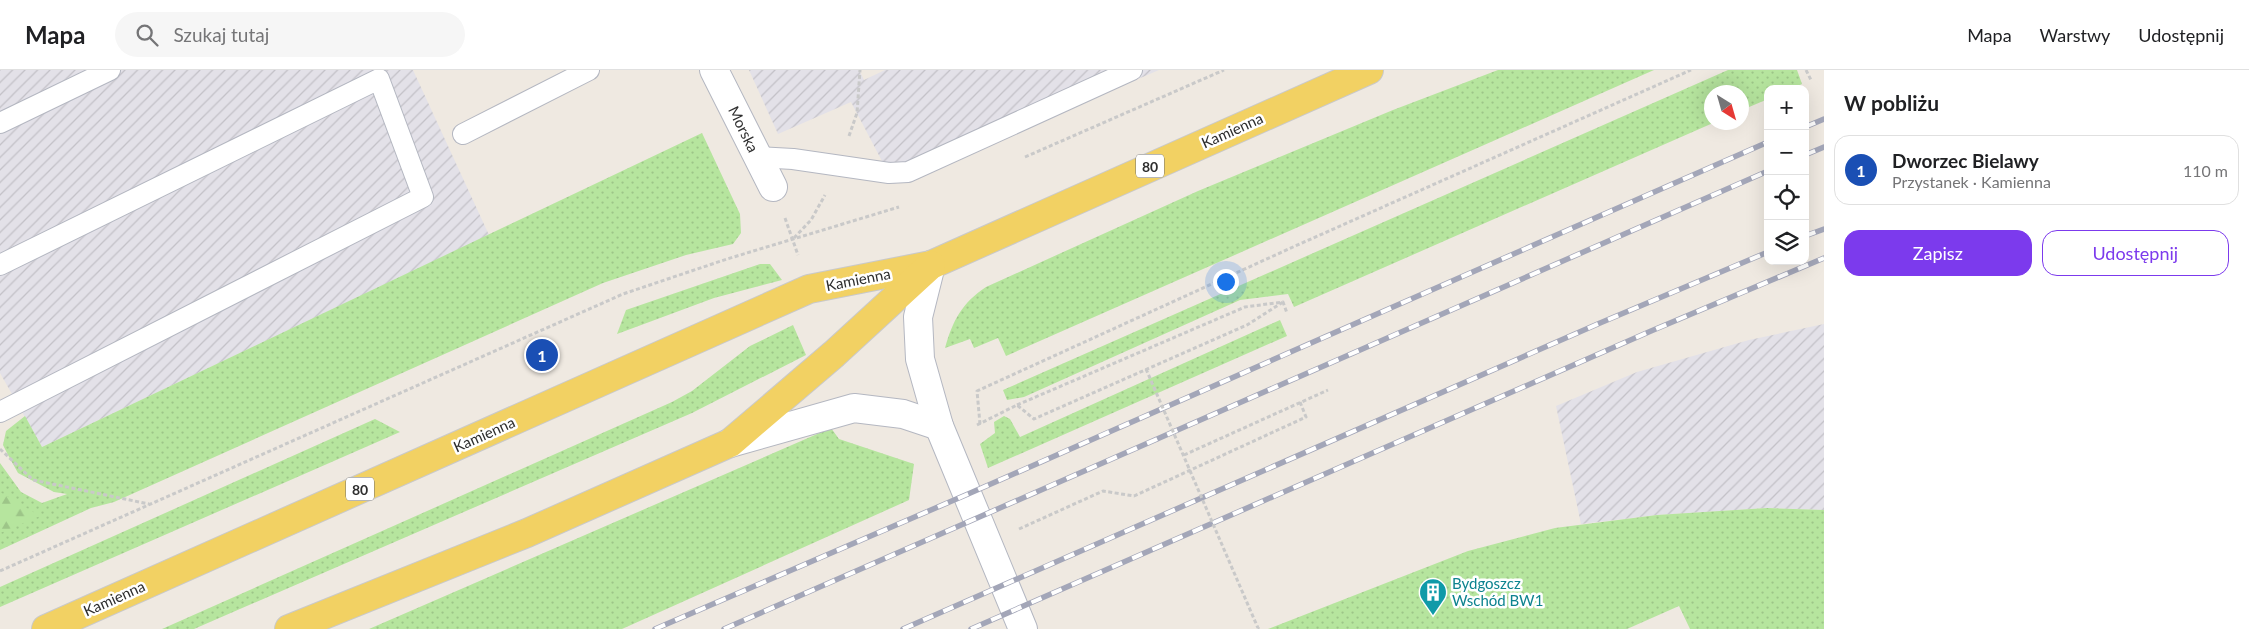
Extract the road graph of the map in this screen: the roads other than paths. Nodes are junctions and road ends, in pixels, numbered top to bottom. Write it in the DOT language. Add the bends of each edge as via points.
graph roads {
  1 [pos="110,70"];
  2 [pos="589,70"];
  3 [pos="714,70"];
  4 [pos="1132,70"];
  5 [pos="1369,70"];
  6 [pos="377,74"];
  7 [pos="0,123"];
  8 [pos="463,134"];
  9 [pos="758,157"];
  10 [pos="773,187"];
  11 [pos="0,265"];
  12 [pos="931,265"];
  13 [pos="0,412"];
  14 [pos="939,426"];
  15 [pos="730,443"];
  16 [pos="46,629"];
  17 [pos="289,629"];
  18 [pos="1024,629"];
  1 -- 7 [label="lane"];
  2 -- 8 [label="lane"];
  3 -- 9 [label="street, Morska"];
  4 -- 9 [label="lane" via="908,172 889,173"];
  5 -- 12 [label="main road, Kamienna / 80"];
  6 -- 11 [label="lane"];
  6 -- 13 [label="lane" via="423,197"];
  9 -- 10 [label="street, Morska"];
  12 -- 14 [label="street" via="918,325 920,359"];
  12 -- 15 [label="main road, Kamienna / 80"];
  12 -- 16 [label="main road, Kamienna / 80" via="809,289"];
  14 -- 15 [label="street" via="903,414 854,408"];
  14 -- 18 [label="street"];
  15 -- 17 [label="main road, Kamienna / 80" via="527,533"];
}
